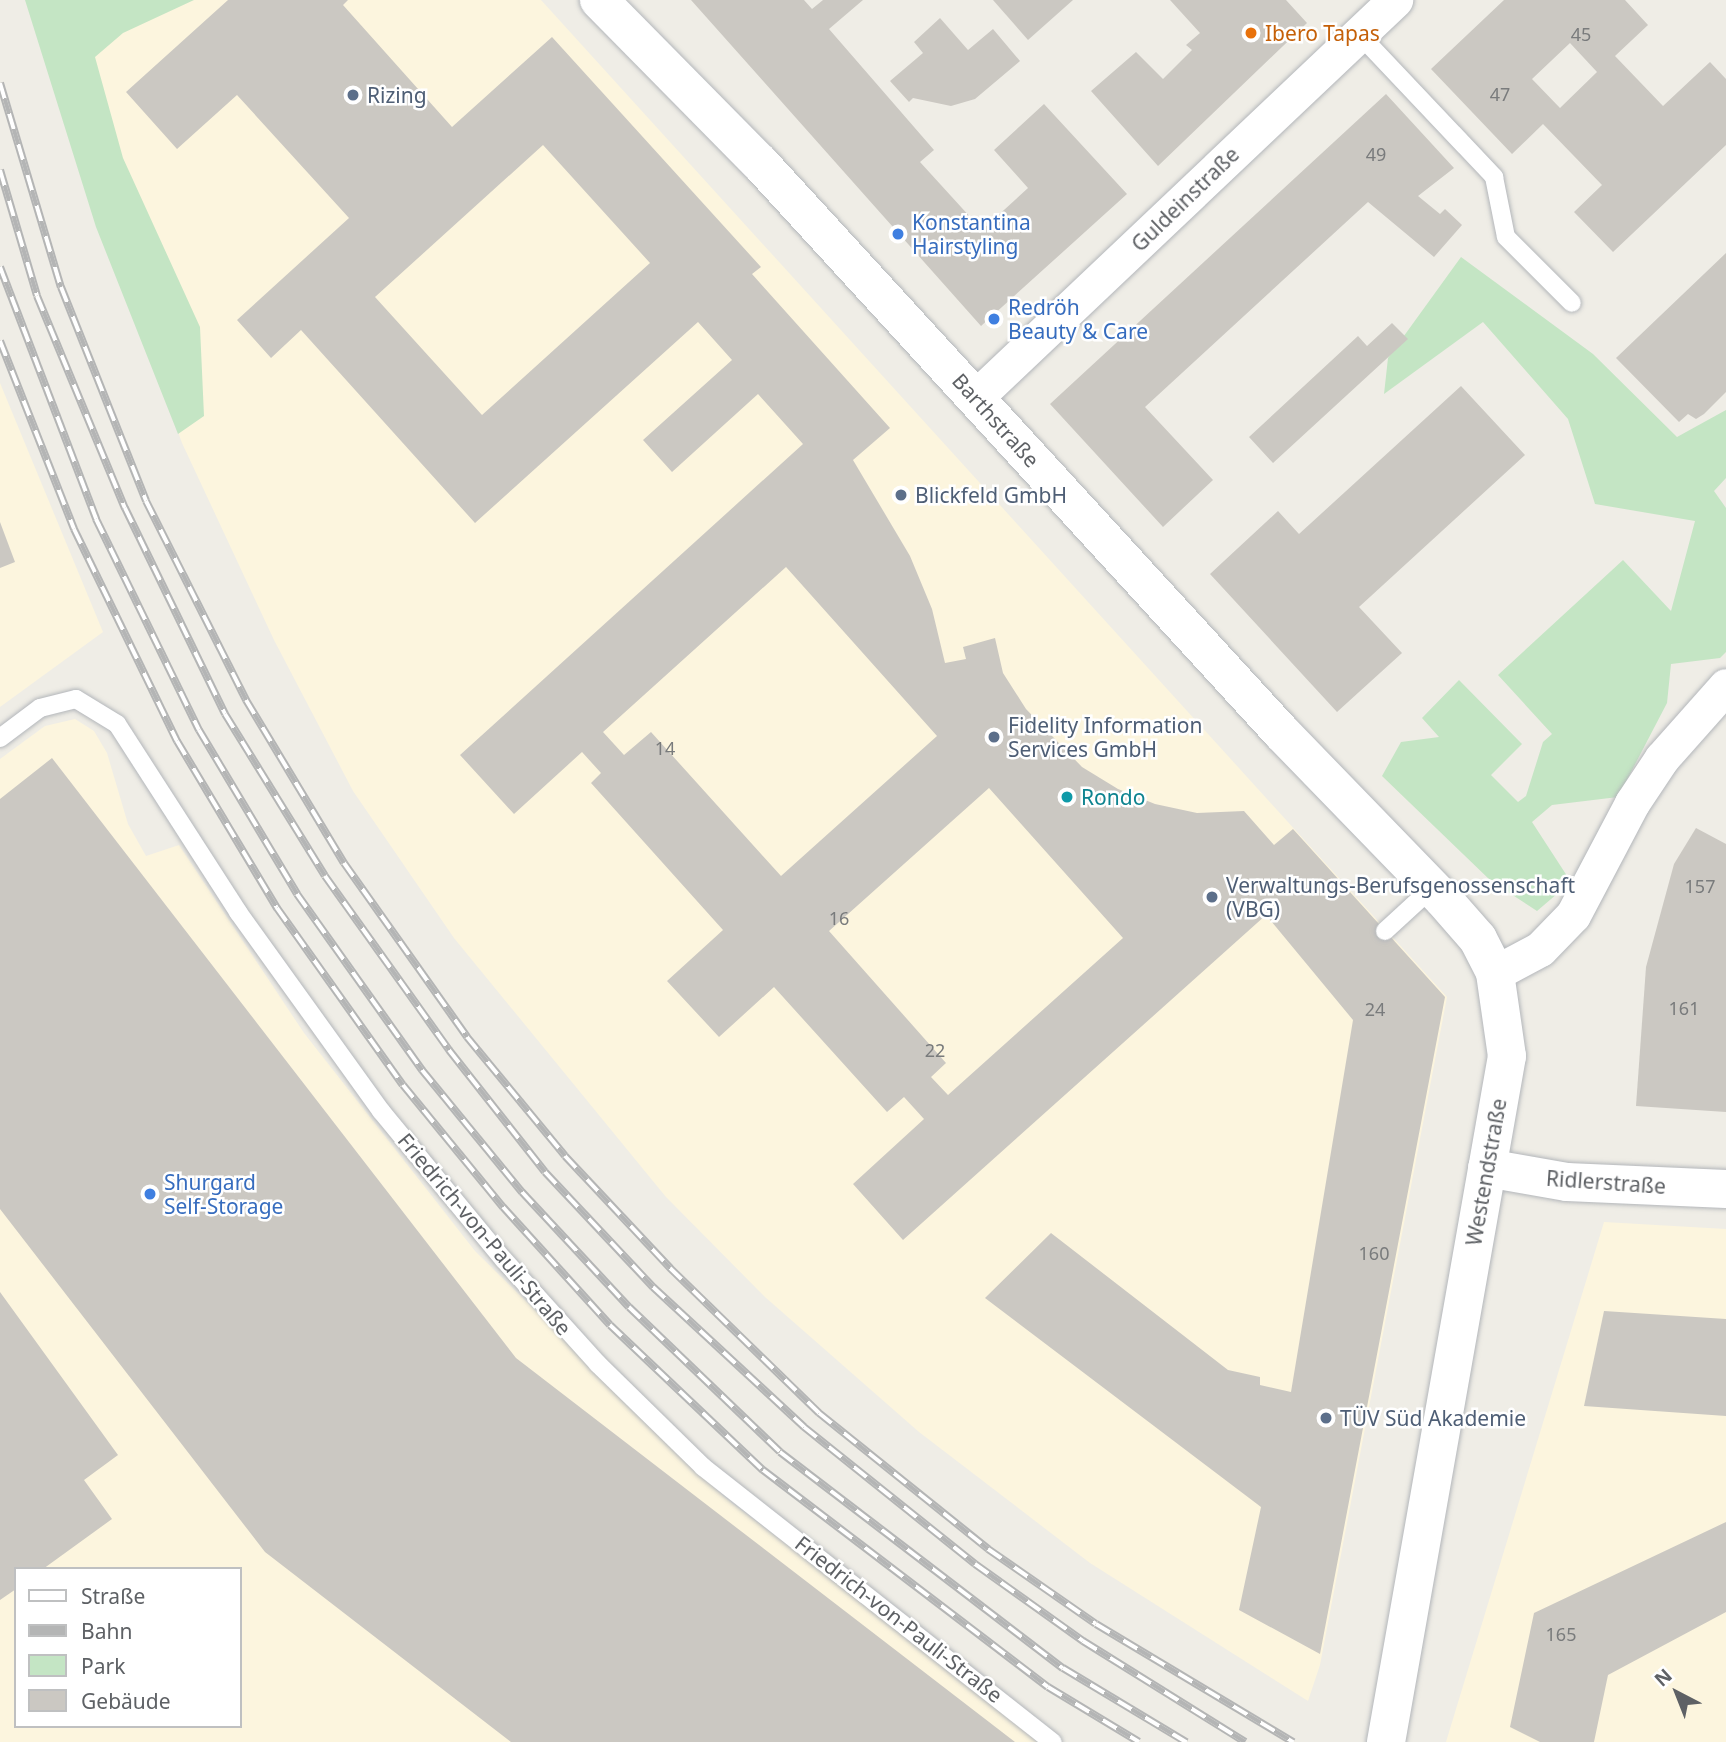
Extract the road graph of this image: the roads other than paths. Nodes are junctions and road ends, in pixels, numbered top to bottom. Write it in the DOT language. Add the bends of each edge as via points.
graph roads {
  1 [pos="600,0"];
  2 [pos="1395,0"];
  3 [pos="1359,34"];
  4 [pos="1572,303"];
  5 [pos="975,398"];
  6 [pos="1726,685"];
  7 [pos="0,738"];
  8 [pos="1432,888"];
  9 [pos="1385,931"];
  10 [pos="1495,973"];
  11 [pos="1487,1168"];
  12 [pos="1726,1189"];
  13 [pos="1053,1742"];
  14 [pos="1386,1742"];
  1 -- 5 [label="street, Barthstraße" via="760,163"];
  2 -- 3 [label="street, Guldeinstraße"];
  3 -- 4 [label="lane" via="1494,177 1506,237"];
  3 -- 5 [label="street, Guldeinstraße"];
  5 -- 8 [label="street, Barthstraße" via="1282,733"];
  6 -- 10 [label="street" via="1662,758 1632,803 1573,915 1540,948"];
  7 -- 13 [label="lane, Friedrich-von-Pauli-Straße" via="40,708 76,699 117,724 237,912 365,1089 503,1260 598,1364 702,1467"];
  8 -- 9 [label="lane"];
  8 -- 10 [label="street, Barthstraße" via="1478,939"];
  10 -- 11 [label="street, Westendstraße" via="1507,1056"];
  11 -- 12 [label="street, Ridlerstraße" via="1567,1182"];
  11 -- 14 [label="street, Westendstraße"];
}
